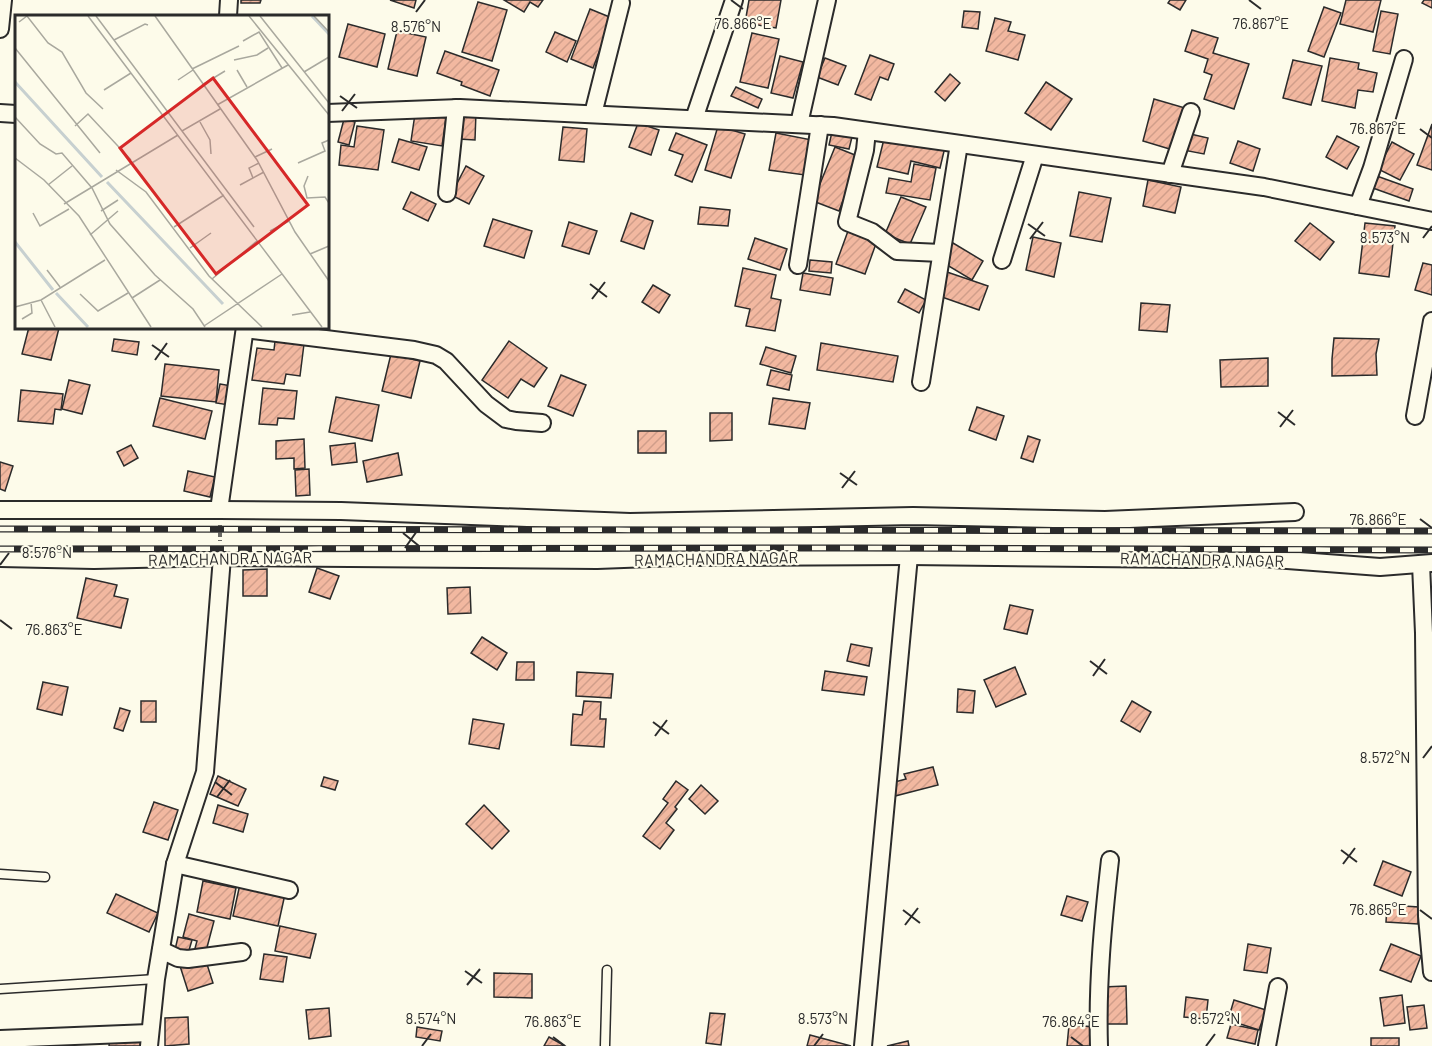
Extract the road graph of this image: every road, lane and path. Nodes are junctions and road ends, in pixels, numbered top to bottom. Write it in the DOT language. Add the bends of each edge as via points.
graph roads {
  1 [pos="3,0"];
  2 [pos="229,0"];
  3 [pos="734,0"];
  4 [pos="828,0"];
  5 [pos="621,3"];
  6 [pos="228,15"];
  7 [pos="0,29"];
  8 [pos="1404,59"];
  9 [pos="456,108"];
  10 [pos="1191,112"];
  11 [pos="0,113"];
  12 [pos="328,113"];
  13 [pos="15,114"];
  14 [pos="593,114"];
  15 [pos="694,119"];
  16 [pos="799,124"];
  17 [pos="820,125"];
  18 [pos="867,131"];
  19 [pos="959,144"];
  20 [pos="1035,154"];
  21 [pos="1170,174"];
  22 [pos="447,193"];
  23 [pos="1358,206"];
  24 [pos="1432,221"];
  25 [pos="941,253"];
  26 [pos="1002,260"];
  27 [pos="798,265"];
  28 [pos="1432,321"];
  29 [pos="245,328"];
  30 [pos="921,382"];
  31 [pos="1416,416"];
  32 [pos="542,423"];
  33 [pos="0,510"];
  34 [pos="219,510"];
  35 [pos="1295,512"];
  36 [pos="909,556"];
  37 [pos="222,557"];
  38 [pos="0,558"];
  39 [pos="1426,564"];
  40 [pos="1110,860"];
  41 [pos="175,864"];
  42 [pos="0,874"];
  43 [pos="45,877"];
  44 [pos="289,890"];
  45 [pos="161,950"];
  46 [pos="242,952"];
  47 [pos="607,970"];
  48 [pos="1432,972"];
  49 [pos="156,979"];
  50 [pos="1278,987"];
  51 [pos="0,989"];
  52 [pos="0,1039"];
  53 [pos="149,1040"];
  54 [pos="605,1046"];
  55 [pos="863,1046"];
  56 [pos="1099,1046"];
  57 [pos="1267,1046"];
  1 -- 7 [label="street"];
  2 -- 6 [label="street"];
  3 -- 15 [label="street"];
  4 -- 16 [label="street"];
  5 -- 14 [label="street"];
  8 -- 23 [label="street"];
  9 -- 12 [label="street"];
  9 -- 14 [label="street"];
  9 -- 22 [label="street"];
  10 -- 21 [label="street"];
  11 -- 13 [label="street"];
  14 -- 15 [label="street"];
  15 -- 16 [label="street"];
  16 -- 17 [label="street"];
  17 -- 18 [label="street"];
  17 -- 27 [label="street"];
  18 -- 19 [label="street"];
  18 -- 25 [label="street" via="866,150 847,222 872,232 897,250"];
  19 -- 20 [label="street"];
  19 -- 25 [label="street"];
  20 -- 21 [label="street"];
  20 -- 26 [label="street"];
  21 -- 23 [label="street"];
  23 -- 24 [label="street"];
  25 -- 30 [label="street"];
  28 -- 31 [label="street"];
  29 -- 32 [label="street" via="436,355 506,419"];
  29 -- 34 [label="street"];
  33 -- 34 [label="street"];
  34 -- 35 [label="street" via="630,522 913,516 1105,520"];
  34 -- 37 [label="path"];
  36 -- 37 [label="street, RAMACHANDRA NAGAR" via="597,560"];
  36 -- 39 [label="street, RAMACHANDRA NAGAR" via="1248,557 1380,567"];
  36 -- 55 [label="street"];
  37 -- 38 [label="street, RAMACHANDRA NAGAR"];
  37 -- 41 [label="street" via="205,772"];
  39 -- 48 [label="street" via="1427,916"];
  40 -- 56 [label="street" via="1101,949"];
  41 -- 44 [label="street"];
  41 -- 45 [label="street"];
  42 -- 43 [label="lane"];
  45 -- 46 [label="street" via="188,959"];
  45 -- 49 [label="street"];
  47 -- 54 [label="lane"];
  49 -- 51 [label="lane"];
  49 -- 53 [label="street"];
  50 -- 57 [label="street"];
  52 -- 53 [label="street"];
}
